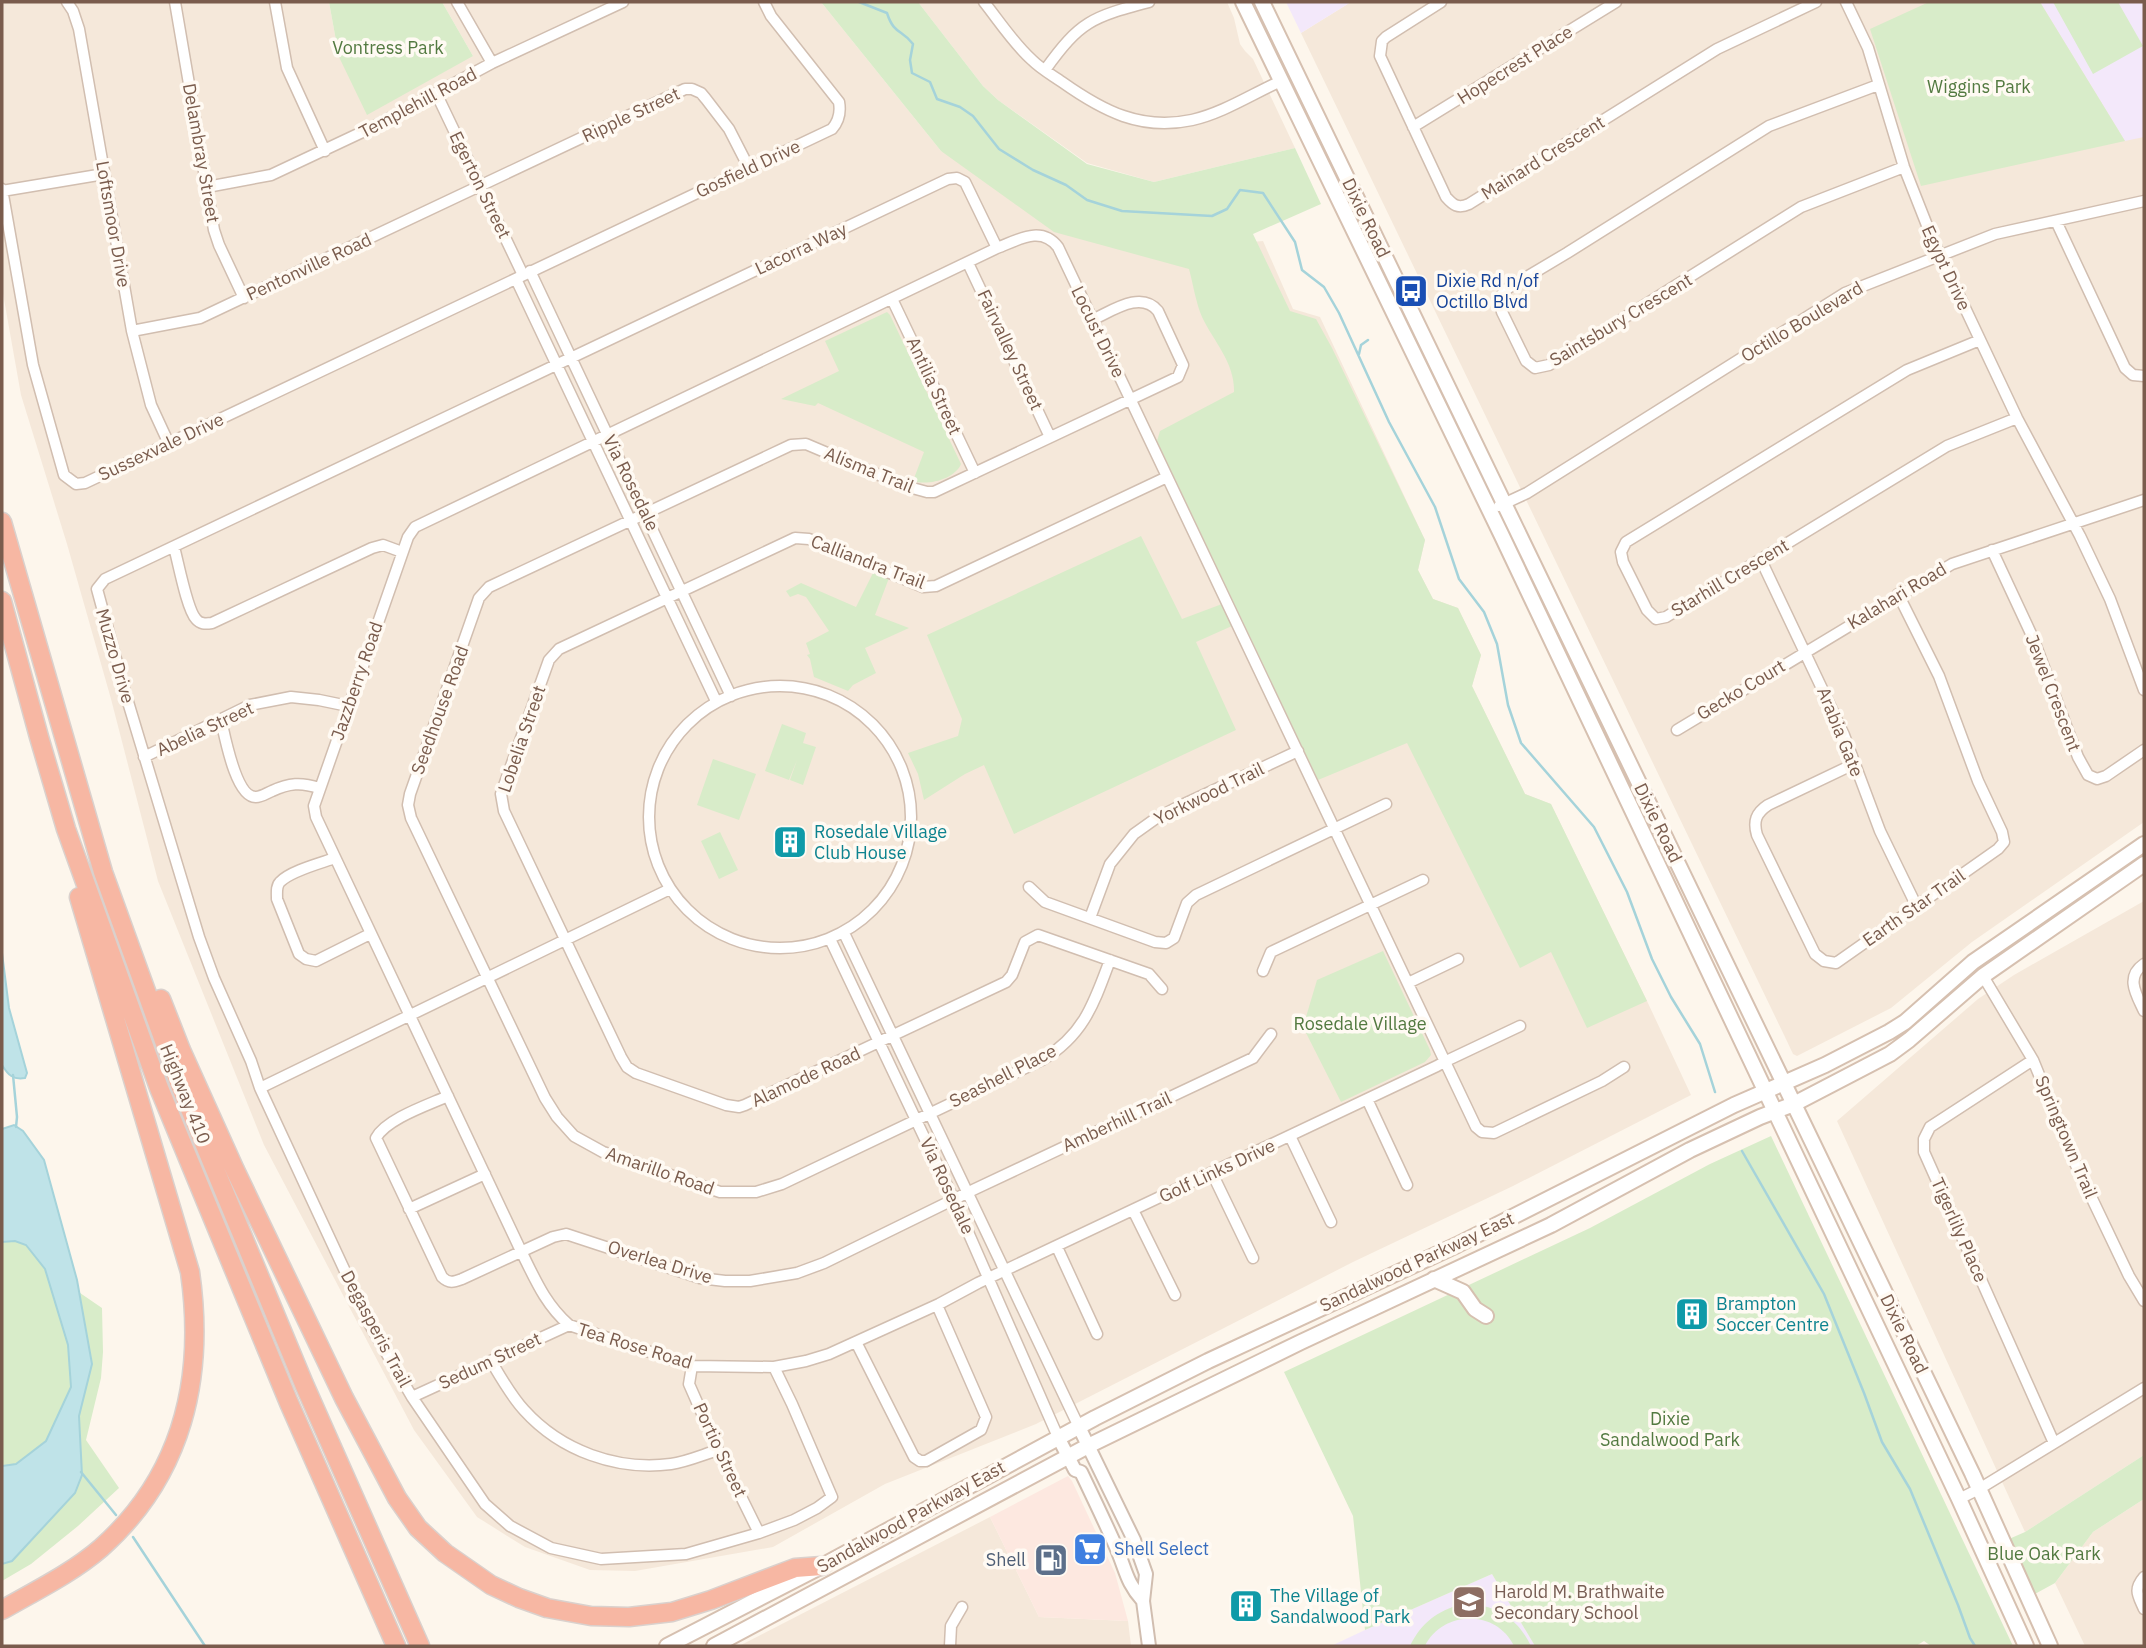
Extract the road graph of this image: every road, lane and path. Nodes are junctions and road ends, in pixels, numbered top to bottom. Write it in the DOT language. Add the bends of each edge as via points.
graph roads {
  1 [pos="67,2"];
  2 [pos="175,2"];
  3 [pos="275,2"];
  4 [pos="457,2"];
  5 [pos="623,2"];
  6 [pos="764,2"];
  7 [pos="984,2"];
  8 [pos="1149,2"];
  9 [pos="1243,2"];
  10 [pos="1262,2"];
  11 [pos="1441,2"];
  12 [pos="1616,2"];
  13 [pos="1816,2"];
  14 [pos="1846,2"];
  15 [pos="492,63"];
  16 [pos="1045,70"];
  17 [pos="1281,81"];
  18 [pos="1878,85"];
  19 [pos="437,95"];
  20 [pos="1413,127"];
  21 [pos="325,150"];
  22 [pos="1904,167"];
  23 [pos="749,168"];
  24 [pos="104,174"];
  25 [pos="480,186"];
  26 [pos="207,187"];
  27 [pos="2,190"];
  28 [pos="2144,201"];
  29 [pos="2056,220"];
  30 [pos="997,248"];
  31 [pos="1940,255"];
  32 [pos="968,263"];
  33 [pos="523,275"];
  34 [pos="244,298"];
  35 [pos="892,299"];
  36 [pos="1092,320"];
  37 [pos="132,331"];
  38 [pos="1980,340"];
  39 [pos="571,358"];
  40 [pos="557,364"];
  41 [pos="2144,376"];
  42 [pos="1131,400"];
  43 [pos="2017,418"];
  44 [pos="607,434"];
  45 [pos="1051,438"];
  46 [pos="593,441"];
  47 [pos="169,444"];
  48 [pos="975,473"];
  49 [pos="1167,477"];
  50 [pos="2144,500"];
  51 [pos="1505,503"];
  52 [pos="1489,511"];
  53 [pos="645,514"];
  54 [pos="631,520"];
  55 [pos="2,522"];
  56 [pos="2073,523"];
  57 [pos="174,547"];
  58 [pos="1992,550"];
  59 [pos="402,552"];
  60 [pos="1761,560"];
  61 [pos="682,591"];
  62 [pos="1898,594"];
  63 [pos="668,598"];
  64 [pos="2,601"];
  65 [pos="1805,651"];
  66 [pos="2144,690"];
  67 [pos="730,696"];
  68 [pos="716,701"];
  69 [pos="348,706"];
  70 [pos="221,720"];
  71 [pos="1677,730"];
  72 [pos="2144,750"];
  73 [pos="1298,751"];
  74 [pos="144,757"];
  75 [pos="1854,764"];
  76 [pos="319,788"];
  77 [pos="1386,804"];
  78 [pos="66,828"];
  79 [pos="1335,829"];
  80 [pos="2144,844"];
  81 [pos="335,858"];
  82 [pos="2144,864"];
  83 [pos="103,873"];
  84 [pos="1423,880"];
  85 [pos="1030,887"];
  86 [pos="670,889"];
  87 [pos="1370,905"];
  88 [pos="1916,905"];
  89 [pos="1090,918"];
  90 [pos="844,933"];
  91 [pos="370,934"];
  92 [pos="830,939"];
  93 [pos="565,940"];
  94 [pos="1458,959"];
  95 [pos="1110,960"];
  96 [pos="2144,964"];
  97 [pos="1263,971"];
  98 [pos="487,976"];
  99 [pos="1983,976"];
  100 [pos="1408,983"];
  101 [pos="1162,989"];
  102 [pos="2144,1011"];
  103 [pos="409,1016"];
  104 [pos="1520,1026"];
  105 [pos="1271,1034"];
  106 [pos="892,1037"];
  107 [pos="880,1042"];
  108 [pos="2033,1060"];
  109 [pos="1444,1062"];
  110 [pos="1624,1067"];
  111 [pos="1783,1083"];
  112 [pos="260,1088"];
  113 [pos="1765,1090"];
  114 [pos="448,1096"];
  115 [pos="1367,1099"];
  116 [pos="1794,1104"];
  117 [pos="1775,1112"];
  118 [pos="930,1113"];
  119 [pos="916,1120"];
  120 [pos="1290,1136"];
  121 [pos="1212,1173"];
  122 [pos="485,1174"];
  123 [pos="1407,1185"];
  124 [pos="967,1193"];
  125 [pos="954,1200"];
  126 [pos="409,1209"];
  127 [pos="1133,1210"];
  128 [pos="1331,1222"];
  129 [pos="1457,1245"];
  130 [pos="1057,1247"];
  131 [pos="521,1251"];
  132 [pos="1253,1258"];
  133 [pos="1465,1265"];
  134 [pos="1004,1271"];
  135 [pos="989,1278"];
  136 [pos="1434,1279"];
  137 [pos="1175,1295"];
  138 [pos="2144,1301"];
  139 [pos="937,1305"];
  140 [pos="1486,1316"];
  141 [pos="569,1325"];
  142 [pos="1097,1334"];
  143 [pos="856,1342"];
  144 [pos="491,1361"];
  145 [pos="692,1366"];
  146 [pos="774,1367"];
  147 [pos="2144,1388"];
  148 [pos="412,1397"];
  149 [pos="1079,1427"];
  150 [pos="1058,1437"];
  151 [pos="2054,1443"];
  152 [pos="1088,1446"];
  153 [pos="718,1450"];
  154 [pos="1068,1456"];
  155 [pos="1979,1489"];
  156 [pos="1959,1499"];
  157 [pos="759,1533"];
  158 [pos="822,1566"];
  159 [pos="2144,1577"];
  160 [pos="1143,1601"];
  161 [pos="962,1607"];
  162 [pos="2144,1609"];
  163 [pos="2,1610"];
  164 [pos="396,1646"];
  165 [pos="420,1646"];
  166 [pos="667,1646"];
  167 [pos="714,1646"];
  168 [pos="950,1646"];
  169 [pos="1149,1646"];
  170 [pos="2026,1646"];
  171 [pos="2050,1646"];
  1 -- 24 [label="street, Loftsmoor Drive" via="79,29"];
  2 -- 26 [label="street, Delambray Street"];
  3 -- 21 [label="street" via="287,68"];
  4 -- 15 [label="street"];
  5 -- 15 [label="street, Templehill Road"];
  6 -- 23 [label="street, Gosfield Drive" via="841,109 832,129"];
  7 -- 16 [label="street" via="1032,61"];
  8 -- 16 [label="street" via="1105,14 1079,29"];
  9 -- 17 [label="main road, Dixie Road"];
  10 -- 51 [label="main road, Dixie Road"];
  11 -- 20 [label="street, Mainard Crescent" via="1386,37 1380,47 1383,66"];
  12 -- 20 [label="street, Hopecrest Place"];
  13 -- 20 [label="street, Mainard Crescent" via="1717,48 1466,206 1453,205 1446,197"];
  14 -- 18 [label="street, Egypt Drive"];
  15 -- 19 [label="street, Templehill Road"];
  16 -- 17 [label="street" via="1112,113 1164,123 1207,116"];
  17 -- 52 [label="main road, Dixie Road"];
  18 -- 22 [label="street, Egypt Drive"];
  18 -- 22 [label="street, Saintsbury Crescent" via="1769,126 1505,290 1499,299 1502,312 1526,361 1535,368 1549,365 1801,207"];
  19 -- 21 [label="street, Templehill Road"];
  19 -- 25 [label="street, Egerton Street"];
  21 -- 26 [label="street, Templehill Road" via="262,178"];
  22 -- 31 [label="street, Egypt Drive"];
  23 -- 25 [label="street, Ripple Street" via="729,129 706,99 685,89"];
  23 -- 33 [label="street, Gosfield Drive"];
  24 -- 27 [label="street"];
  24 -- 37 [label="street, Loftsmoor Drive"];
  25 -- 33 [label="street, Egerton Street"];
  25 -- 34 [label="street, Pentonville Road"];
  26 -- 34 [label="street, Delambray Street" via="216,238"];
  27 -- 47 [label="street, Sussexvale Drive" via="33,365 64,475 76,484 85,483"];
  28 -- 29 [label="street, Octillo Boulevard"];
  29 -- 31 [label="street, Octillo Boulevard" via="1994,234"];
  29 -- 41 [label="street" via="2125,368"];
  30 -- 32 [label="street, Locust Drive"];
  30 -- 36 [label="street, Locust Drive" via="1029,235 1054,241"];
  30 -- 39 [label="street, Lacorra Way" via="968,187 953,177"];
  31 -- 38 [label="street, Egypt Drive"];
  31 -- 51 [label="street, Octillo Boulevard" via="1845,293"];
  32 -- 35 [label="street, Locust Drive"];
  32 -- 45 [label="street, Fairvalley Street"];
  33 -- 39 [label="street, Via Rosedale"];
  33 -- 40 [label="street, Via Rosedale"];
  33 -- 47 [label="street, Sussexvale Drive"];
  34 -- 37 [label="street, Pentonville Road" via="200,318"];
  35 -- 44 [label="street, Locust Drive"];
  35 -- 48 [label="street, Antilia Street"];
  36 -- 42 [label="street, Locust Drive"];
  36 -- 42 [label="street, Alisma Trail" via="1134,301 1148,302 1158,311 1182,369 1178,377"];
  37 -- 47 [label="street, Loftsmoor Drive" via="152,405"];
  38 -- 43 [label="street, Egypt Drive"];
  38 -- 60 [label="street, Starhill Crescent" via="1907,370 1626,541 1621,552 1647,611 1656,619"];
  39 -- 40 [label="street, Muzzo Drive"];
  39 -- 44 [label="street, Via Rosedale"];
  40 -- 46 [label="street, Via Rosedale"];
  40 -- 57 [label="street, Muzzo Drive"];
  42 -- 45 [label="street, Alisma Trail"];
  42 -- 49 [label="street, Locust Drive"];
  43 -- 56 [label="street, Egypt Drive"];
  43 -- 60 [label="street, Starhill Crescent" via="1947,446"];
  44 -- 46 [label="street, Locust Drive"];
  44 -- 53 [label="street, Via Rosedale"];
  45 -- 48 [label="street, Alisma Trail"];
  46 -- 54 [label="street, Via Rosedale"];
  46 -- 59 [label="street, Jazzberry Road" via="419,523"];
  48 -- 53 [label="street, Alisma Trail" via="927,492 796,444"];
  49 -- 61 [label="street, Calliandra Trail" via="936,586 923,587 809,539 795,538"];
  49 -- 73 [label="street, Locust Drive"];
  50 -- 56 [label="street, Kalahari Road"];
  51 -- 52 [label="street, Octillo Boulevard"];
  51 -- 111 [label="main road, Dixie Road"];
  52 -- 113 [label="main road, Dixie Road"];
  53 -- 54 [label="street, Alisma Trail"];
  53 -- 61 [label="street, Via Rosedale"];
  54 -- 63 [label="street, Via Rosedale"];
  54 -- 98 [label="street, Seedhouse Road" via="484,592 410,794 411,818"];
  55 -- 83 [label="highway, Highway 410"];
  56 -- 58 [label="street, Kalahari Road"];
  56 -- 66 [label="street"];
  57 -- 59 [label="street" via="192,613 205,624 372,548 383,545"];
  57 -- 74 [label="street, Muzzo Drive" via="105,579 97,589"];
  58 -- 62 [label="street, Kalahari Road" via="1952,564"];
  58 -- 72 [label="street, Jewel Crescent" via="2088,775 2106,776"];
  59 -- 69 [label="street, Jazzberry Road"];
  60 -- 65 [label="street, Arabia Gate"];
  61 -- 63 [label="street, Calliandra Trail"];
  61 -- 67 [label="street, Via Rosedale"];
  62 -- 65 [label="street, Kalahari Road"];
  62 -- 88 [label="street, Earth Star Trail" via="1939,676 2004,842"];
  63 -- 68 [label="street, Via Rosedale"];
  63 -- 93 [label="street, Lobelia Street" via="551,656 501,794 504,811"];
  64 -- 78 [label="highway, Highway 410"];
  65 -- 71 [label="street, Gecko Court"];
  65 -- 75 [label="street, Arabia Gate"];
  67 -- 68 [label="street"];
  67 -- 90 [label="street" via="765,686 822,693 858,711 883,736 902,769 911,819 901,867 872,909"];
  68 -- 86 [label="street" via="674,738 652,786 652,844"];
  69 -- 70 [label="street, Abelia Street" via="292,697 250,705"];
  69 -- 76 [label="street, Jazzberry Road"];
  70 -- 74 [label="street, Abelia Street"];
  70 -- 76 [label="street" via="238,781 249,795 257,797 293,783"];
  73 -- 79 [label="street, Locust Drive"];
  73 -- 89 [label="street, Yorkwood Trail" via="1134,834 1110,864"];
  74 -- 112 [label="street, Muzzo Drive" via="214,978"];
  75 -- 88 [label="street, Arabia Gate"];
  75 -- 88 [label="street, Earth Star Trail" via="1760,810 1755,826 1758,835 1815,954 1825,961 1836,963"];
  76 -- 81 [label="street, Jazzberry Road" via="316,817"];
  77 -- 79 [label="street"];
  78 -- 163 [label="highway" via="68,859 187,1262 194,1299 195,1348 186,1411 173,1447 133,1516 100,1549"];
  78 -- 164 [label="highway, Highway 410" via="159,1088"];
  79 -- 87 [label="street, Locust Drive"];
  79 -- 89 [label="street" via="1196,895 1187,904 1171,941 1155,942"];
  80 -- 111 [label="main road, Sandalwood Parkway East" via="1973,962 1905,1022"];
  81 -- 91 [label="street, Jazzberry Road"];
  81 -- 91 [label="street" via="289,876 276,891 299,954 316,961"];
  82 -- 99 [label="main road, Sandalwood Parkway East"];
  83 -- 158 [label="highway" via="121,893 181,1050 338,1386 397,1498 418,1528 491,1585 547,1608 592,1616 672,1612 794,1569"];
  83 -- 165 [label="highway, Highway 410" via="180,1085 304,1384"];
  84 -- 87 [label="street"];
  85 -- 89 [label="street" via="1045,902"];
  86 -- 92 [label="street" via="699,919 742,942 786,947"];
  86 -- 93 [label="street"];
  87 -- 97 [label="street" via="1271,953"];
  87 -- 100 [label="street, Locust Drive"];
  90 -- 92 [label="street"];
  90 -- 106 [label="street, Via Rosedale"];
  91 -- 103 [label="street, Jazzberry Road"];
  92 -- 107 [label="street, Via Rosedale"];
  93 -- 98 [label="street"];
  93 -- 107 [label="street, Alamode Road" via="627,1066 726,1105 745,1105"];
  94 -- 100 [label="street"];
  95 -- 101 [label="street" via="1149,974"];
  95 -- 106 [label="street, Alamode Road" via="1034,936 1025,942 1006,982"];
  95 -- 118 [label="street, Seashell Place" via="1089,1014 1058,1050"];
  96 -- 102 [label="street" via="2132,979"];
  98 -- 103 [label="street"];
  98 -- 119 [label="street, Amarillo Road" via="545,1098 564,1127 603,1152 711,1191 742,1193 771,1188"];
  99 -- 108 [label="street, Springtown Trail"];
  99 -- 116 [label="main road, Sandalwood Parkway East" via="1889,1054"];
  100 -- 109 [label="street, Locust Drive"];
  103 -- 112 [label="street"];
  103 -- 114 [label="street, Tea Rose Road"];
  104 -- 109 [label="street, Golf Links Drive"];
  105 -- 124 [label="street, Amberhill Trail" via="1253,1058"];
  106 -- 107 [label="street, Alamode Road"];
  106 -- 118 [label="street, Via Rosedale"];
  107 -- 119 [label="street, Via Rosedale"];
  108 -- 138 [label="street, Springtown Trail" via="2075,1163"];
  108 -- 151 [label="street, Tigerlily Place" via="1930,1127 1923,1139 1924,1152"];
  109 -- 110 [label="street, Locust Drive" via="1476,1127 1488,1133"];
  109 -- 115 [label="street, Golf Links Drive"];
  111 -- 113 [label="main road, Sandalwood Parkway East"];
  111 -- 116 [label="main road, Dixie Road"];
  112 -- 148 [label="street, Degasperis Trail" via="370,1325"];
  113 -- 117 [label="main road, Dixie Road"];
  113 -- 129 [label="main road, Sandalwood Parkway East"];
  114 -- 122 [label="street, Tea Rose Road"];
  114 -- 126 [label="street" via="388,1125 376,1138"];
  115 -- 120 [label="street, Golf Links Drive"];
  115 -- 123 [label="street"];
  116 -- 117 [label="main road, Sandalwood Parkway East"];
  116 -- 155 [label="main road, Dixie Road"];
  117 -- 133 [label="main road, Sandalwood Parkway East" via="1690,1150 1551,1225"];
  117 -- 156 [label="main road, Dixie Road"];
  118 -- 119 [label="street, Seashell Place"];
  118 -- 124 [label="street, Via Rosedale"];
  119 -- 125 [label="street, Via Rosedale"];
  120 -- 121 [label="street, Golf Links Drive"];
  120 -- 128 [label="street"];
  121 -- 127 [label="street, Golf Links Drive"];
  121 -- 132 [label="street"];
  122 -- 126 [label="street"];
  122 -- 131 [label="street, Tea Rose Road"];
  124 -- 125 [label="street, Amberhill Trail"];
  124 -- 134 [label="street, Via Rosedale"];
  125 -- 131 [label="street, Overlea Drive" via="824,1263 750,1281 700,1278 566,1234"];
  125 -- 135 [label="street, Via Rosedale"];
  126 -- 131 [label="street, Overlea Drive" via="446,1281 462,1279"];
  127 -- 130 [label="street, Golf Links Drive"];
  127 -- 137 [label="street"];
  129 -- 133 [label="main road"];
  129 -- 149 [label="main road, Sandalwood Parkway East" via="1208,1361"];
  130 -- 134 [label="street, Golf Links Drive"];
  130 -- 142 [label="street"];
  131 -- 141 [label="street, Tea Rose Road" via="553,1311"];
  133 -- 136 [label="main road, Sandalwood Parkway East"];
  134 -- 135 [label="street, Golf Links Drive"];
  134 -- 149 [label="street, Via Rosedale"];
  135 -- 139 [label="street, Tea Rose Road"];
  135 -- 150 [label="street, Via Rosedale"];
  136 -- 140 [label="main road" via="1463,1292"];
  136 -- 152 [label="main road, Sandalwood Parkway East"];
  139 -- 143 [label="street, Tea Rose Road"];
  139 -- 143 [label="street" via="986,1417 981,1430 926,1461 914,1457"];
  141 -- 144 [label="street, Sedum Street"];
  141 -- 145 [label="street, Tea Rose Road"];
  143 -- 146 [label="street, Tea Rose Road" via="806,1361"];
  144 -- 148 [label="street, Sedum Street"];
  144 -- 153 [label="street" via="523,1409 572,1448 608,1461 642,1466 673,1464"];
  145 -- 146 [label="street, Tea Rose Road"];
  145 -- 153 [label="street, Portio Street" via="689,1384"];
  146 -- 157 [label="street, Degasperis Trail" via="832,1497"];
  147 -- 151 [label="street"];
  148 -- 157 [label="street, Degasperis Trail" via="485,1504 510,1526 551,1548 601,1559 686,1554"];
  149 -- 150 [label="main road, Sandalwood Parkway East"];
  149 -- 152 [label="street"];
  150 -- 154 [label="street"];
  150 -- 158 [label="main road, Sandalwood Parkway East"];
  151 -- 155 [label="street"];
  152 -- 154 [label="main road, Sandalwood Parkway East"];
  152 -- 160 [label="street" via="1134,1540 1146,1574"];
  153 -- 157 [label="street, Portio Street"];
  154 -- 160 [label="street" via="1081,1472 1130,1586"];
  154 -- 167 [label="main road, Sandalwood Parkway East"];
  155 -- 156 [label="street"];
  155 -- 171 [label="main road, Dixie Road"];
  156 -- 170 [label="main road, Dixie Road"];
  158 -- 166 [label="main road, Sandalwood Parkway East"];
  159 -- 162 [label="street" via="2137,1593"];
  160 -- 169 [label="street"];
  161 -- 168 [label="street" via="951,1626"];
}
